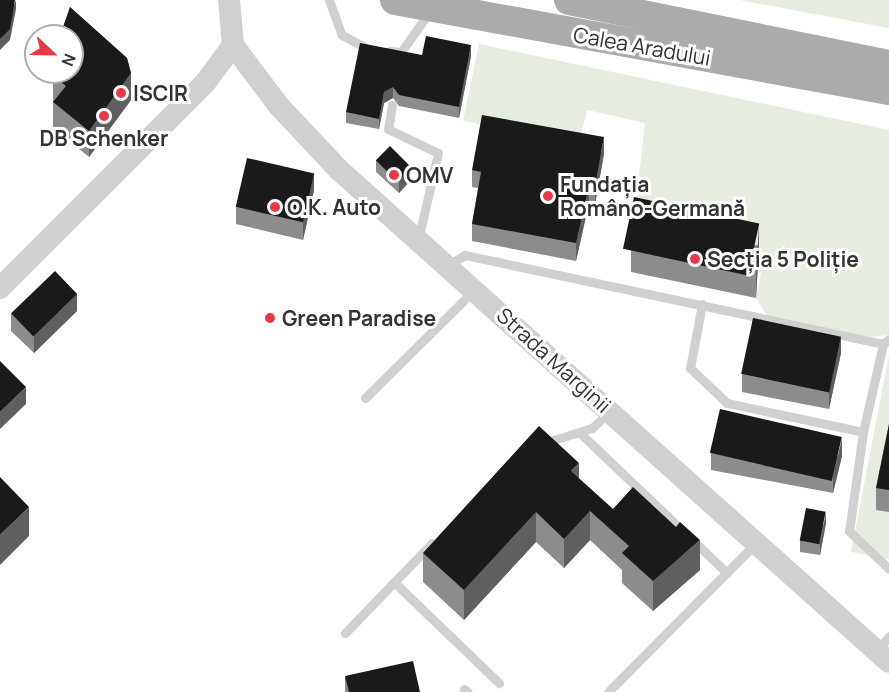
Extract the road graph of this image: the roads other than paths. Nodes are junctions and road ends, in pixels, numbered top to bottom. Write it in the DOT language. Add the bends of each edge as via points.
graph roads {
  1 [pos="229,0"];
  2 [pos="328,0"];
  3 [pos="395,0"];
  4 [pos="569,0"];
  5 [pos="432,7"];
  6 [pos="233,45"];
  7 [pos="889,64"];
  8 [pos="889,90"];
  9 [pos="392,105"];
  10 [pos="417,242"];
  11 [pos="446,266"];
  12 [pos="0,288"];
  13 [pos="475,289"];
  14 [pos="702,304"];
  15 [pos="886,341"];
  16 [pos="365,398"];
  17 [pos="610,410"];
  18 [pos="863,432"];
  19 [pos="580,433"];
  20 [pos="533,447"];
  21 [pos="443,533"];
  22 [pos="758,541"];
  23 [pos="889,569"];
  24 [pos="727,573"];
  25 [pos="394,582"];
  26 [pos="345,633"];
  27 [pos="885,650"];
  28 [pos="499,682"];
  29 [pos="608,692"];
  1 -- 6 [label="street"];
  2 -- 5 [label="lane" via="342,35 369,50 400,57"];
  3 -- 5 [label="main road, Calea Aradului"];
  4 -- 7 [label="main road, Calea Aradului"];
  5 -- 8 [label="main road, Calea Aradului"];
  6 -- 10 [label="street, Strada Marginii" via="278,105"];
  6 -- 12 [label="street" via="163,130"];
  9 -- 10 [label="lane" via="388,129 438,153"];
  10 -- 11 [label="street, Strada Marginii"];
  11 -- 13 [label="street, Strada Marginii"];
  11 -- 14 [label="lane" via="465,255"];
  13 -- 16 [label="lane"];
  13 -- 17 [label="street, Strada Marginii"];
  14 -- 15 [label="lane"];
  14 -- 18 [label="lane" via="690,368 726,403"];
  15 -- 18 [label="lane"];
  17 -- 19 [label="lane"];
  17 -- 22 [label="street, Strada Marginii"];
  18 -- 23 [label="lane" via="849,531"];
  19 -- 20 [label="lane"];
  19 -- 24 [label="lane"];
  21 -- 25 [label="lane"];
  22 -- 24 [label="lane"];
  22 -- 27 [label="street, Strada Marginii"];
  24 -- 29 [label="lane"];
  25 -- 26 [label="lane"];
  25 -- 28 [label="lane"];
}
